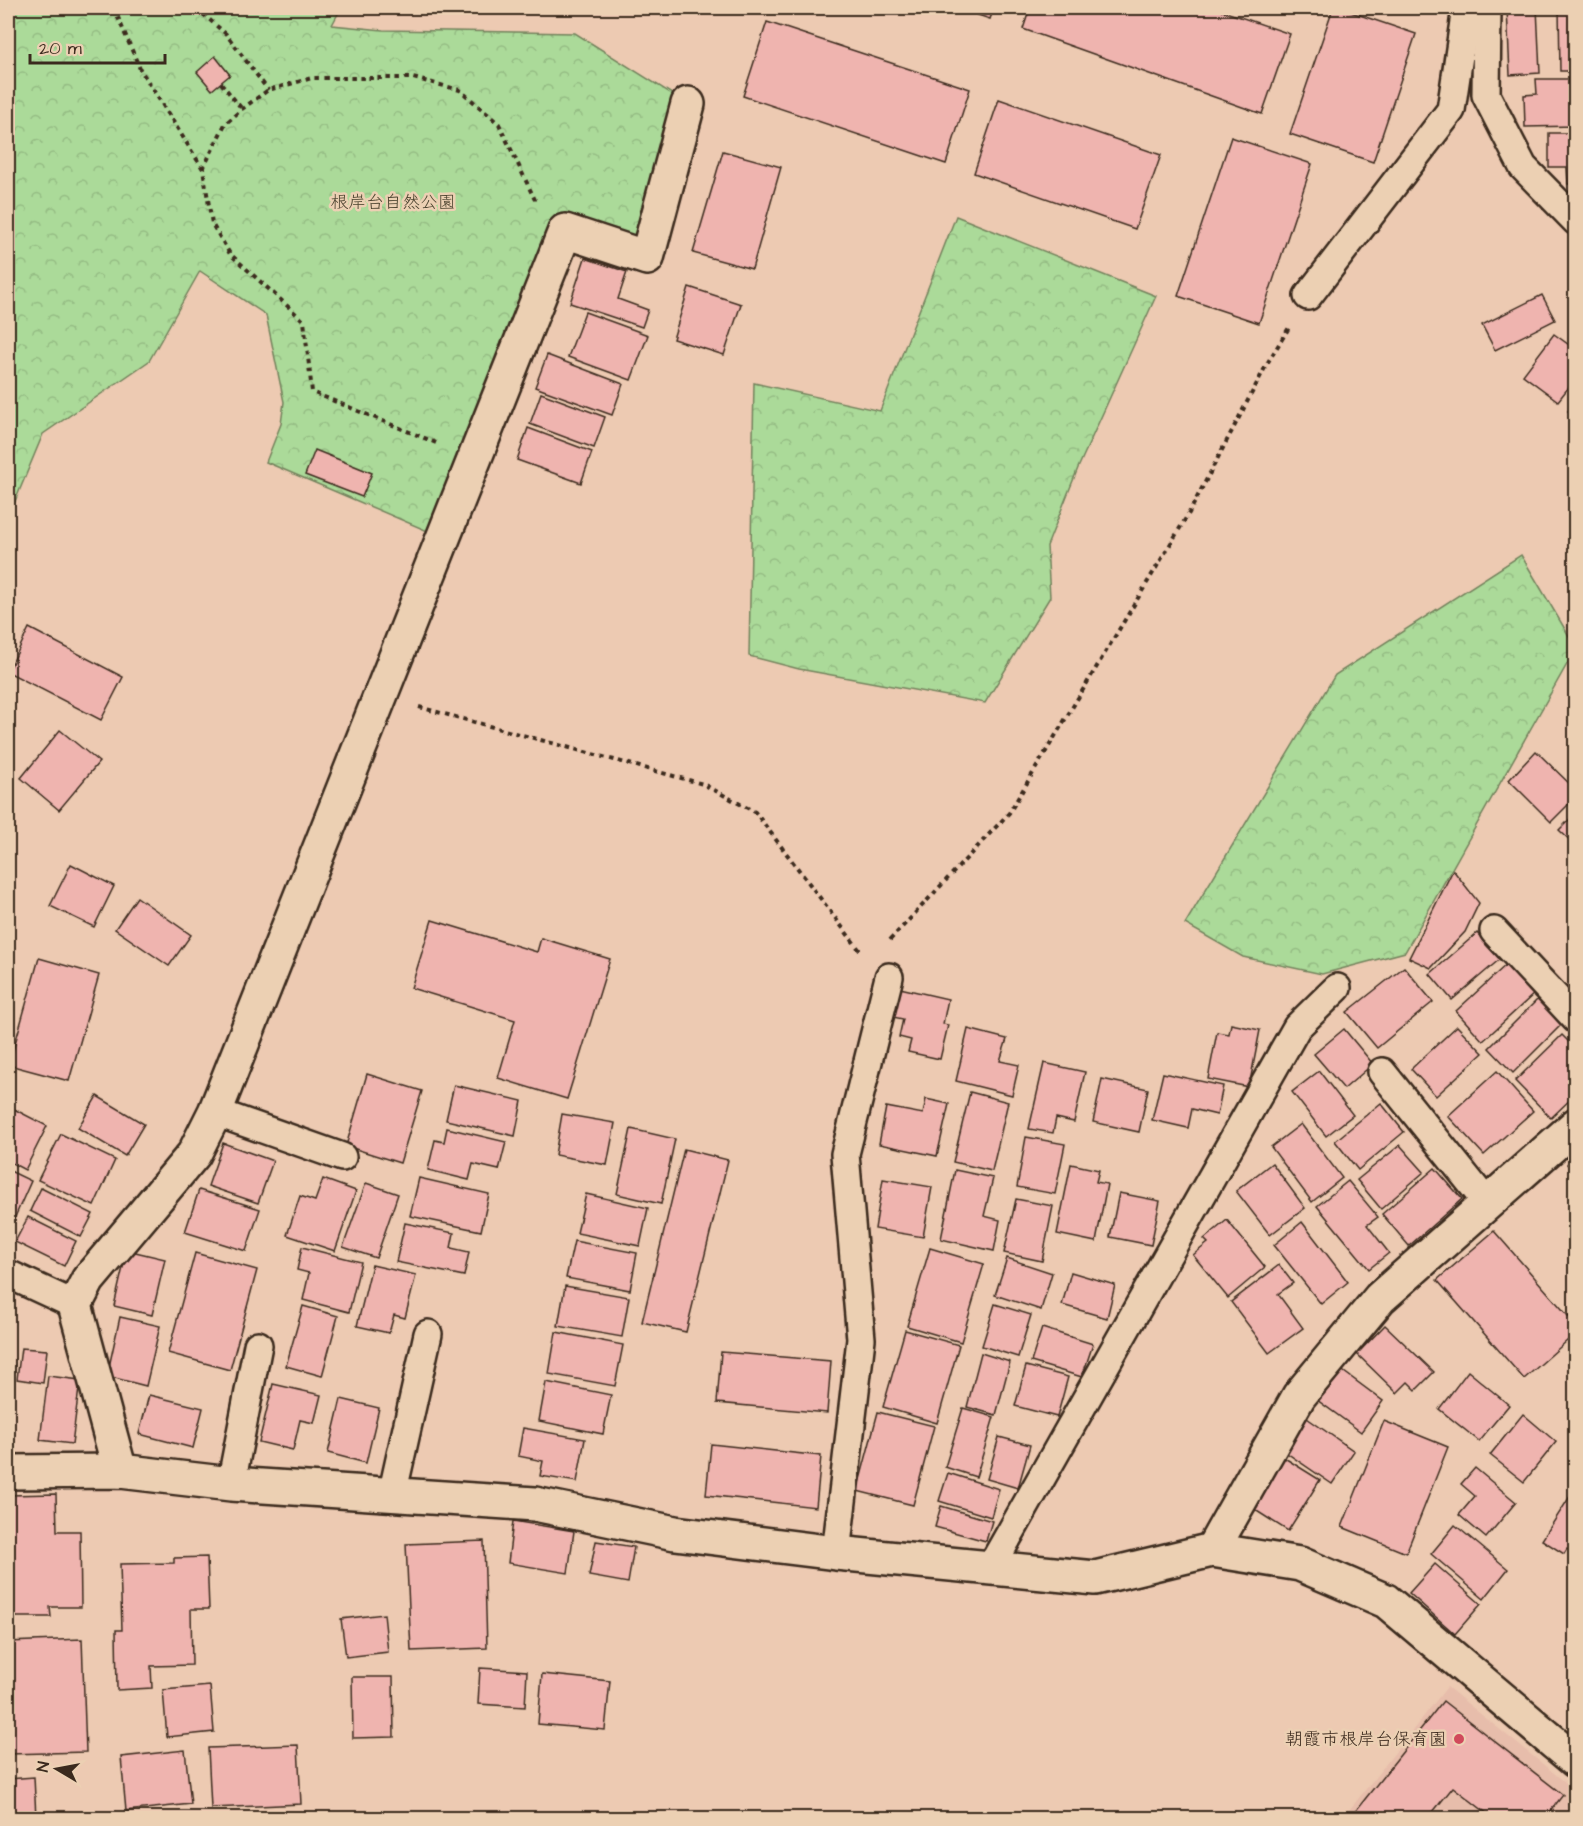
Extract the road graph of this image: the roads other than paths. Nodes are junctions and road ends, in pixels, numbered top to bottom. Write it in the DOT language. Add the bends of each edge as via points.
graph roads {
  1 [pos="1466,8"];
  2 [pos="1487,8"];
  3 [pos="688,104"];
  4 [pos="1575,221"];
  5 [pos="1308,296"];
  6 [pos="1494,931"];
  7 [pos="879,970"];
  8 [pos="1337,988"];
  9 [pos="1575,1019"];
  10 [pos="1382,1072"];
  11 [pos="215,1112"];
  12 [pos="1575,1125"];
  13 [pos="342,1157"];
  14 [pos="1487,1203"];
  15 [pos="8,1274"];
  16 [pos="75,1305"];
  17 [pos="428,1334"];
  18 [pos="258,1345"];
  19 [pos="120,1471"];
  20 [pos="8,1472"];
  21 [pos="231,1484"];
  22 [pos="392,1495"];
  23 [pos="1212,1550"];
  24 [pos="836,1553"];
  25 [pos="991,1567"];
  26 [pos="1575,1761"];
  1 -- 5 [label="lane" via="1451,110"];
  2 -- 4 [label="lane" via="1486,95 1523,167"];
  3 -- 11 [label="street" via="647,258 565,231"];
  6 -- 9 [label="lane"];
  7 -- 24 [label="lane" via="845,1154 861,1339"];
  8 -- 25 [label="lane" via="1297,1027"];
  10 -- 14 [label="lane"];
  11 -- 13 [label="lane"];
  11 -- 16 [label="street" via="194,1154 88,1280"];
  12 -- 14 [label="street"];
  14 -- 23 [label="street" via="1380,1298 1299,1396"];
  15 -- 16 [label="lane"];
  16 -- 19 [label="street"];
  17 -- 22 [label="lane"];
  18 -- 21 [label="lane"];
  19 -- 20 [label="street"];
  19 -- 21 [label="street"];
  21 -- 22 [label="street"];
  22 -- 24 [label="street" via="535,1504 675,1533"];
  23 -- 25 [label="street" via="1095,1578"];
  23 -- 26 [label="street" via="1300,1564 1386,1601"];
  24 -- 25 [label="street"];
}
